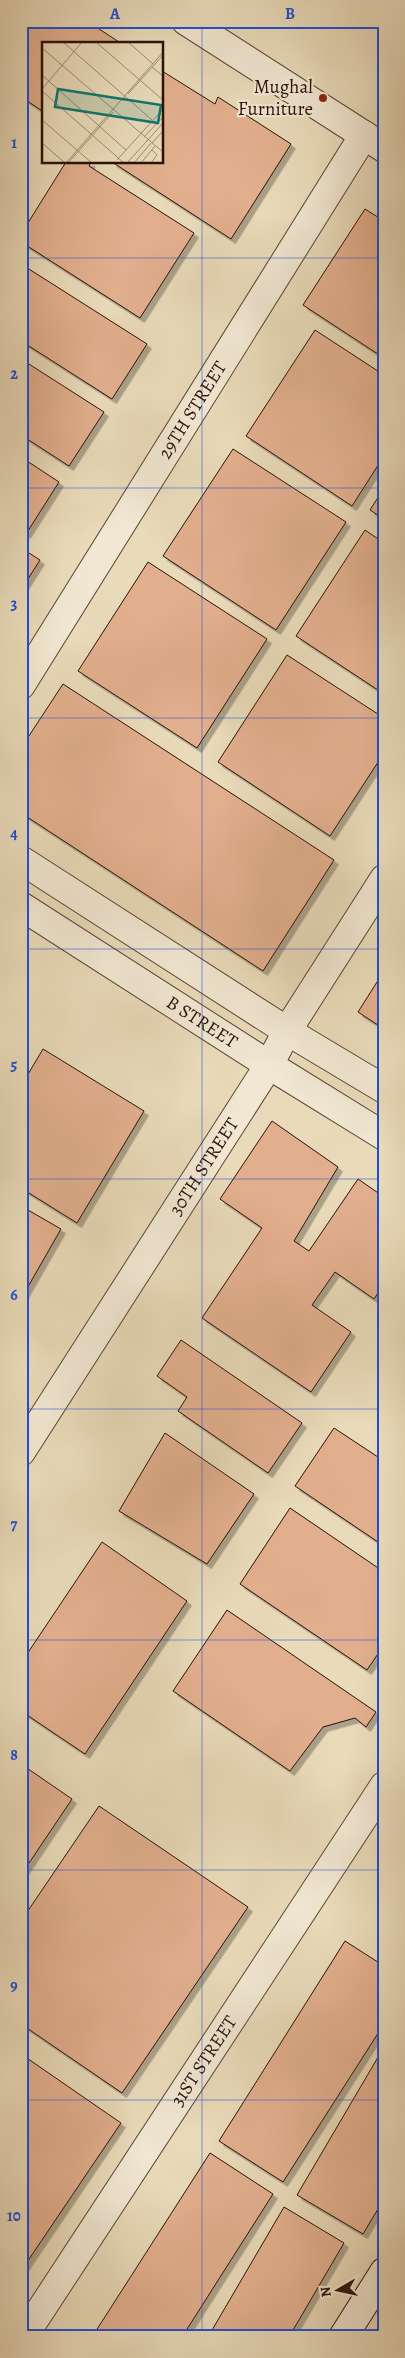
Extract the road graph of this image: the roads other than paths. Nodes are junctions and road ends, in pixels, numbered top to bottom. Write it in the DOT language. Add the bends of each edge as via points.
graph roads {
  1 [pos="186,21"];
  2 [pos="374,142"];
  3 [pos="21,685"];
  4 [pos="21,860"];
  5 [pos="384,879"];
  6 [pos="21,906"];
  7 [pos="288,1031"];
  8 [pos="269,1065"];
  9 [pos="384,1089"];
  10 [pos="384,1136"];
  11 [pos="21,1452"];
  12 [pos="384,1786"];
  13 [pos="384,2272"];
  14 [pos="23,2337"];
  15 [pos="343,2337"];
  1 -- 2 [label="street"];
  2 -- 3 [label="street, 29TH STREET"];
  4 -- 7 [label="street, B STREET"];
  5 -- 7 [label="street, 30TH STREET"];
  6 -- 8 [label="street, B STREET"];
  7 -- 8 [label="street, 30TH STREET"];
  7 -- 9 [label="street, B STREET"];
  8 -- 10 [label="street, B STREET"];
  8 -- 11 [label="street, 30TH STREET"];
  12 -- 14 [label="street, 31ST STREET"];
  13 -- 15 [label="street"];
}
